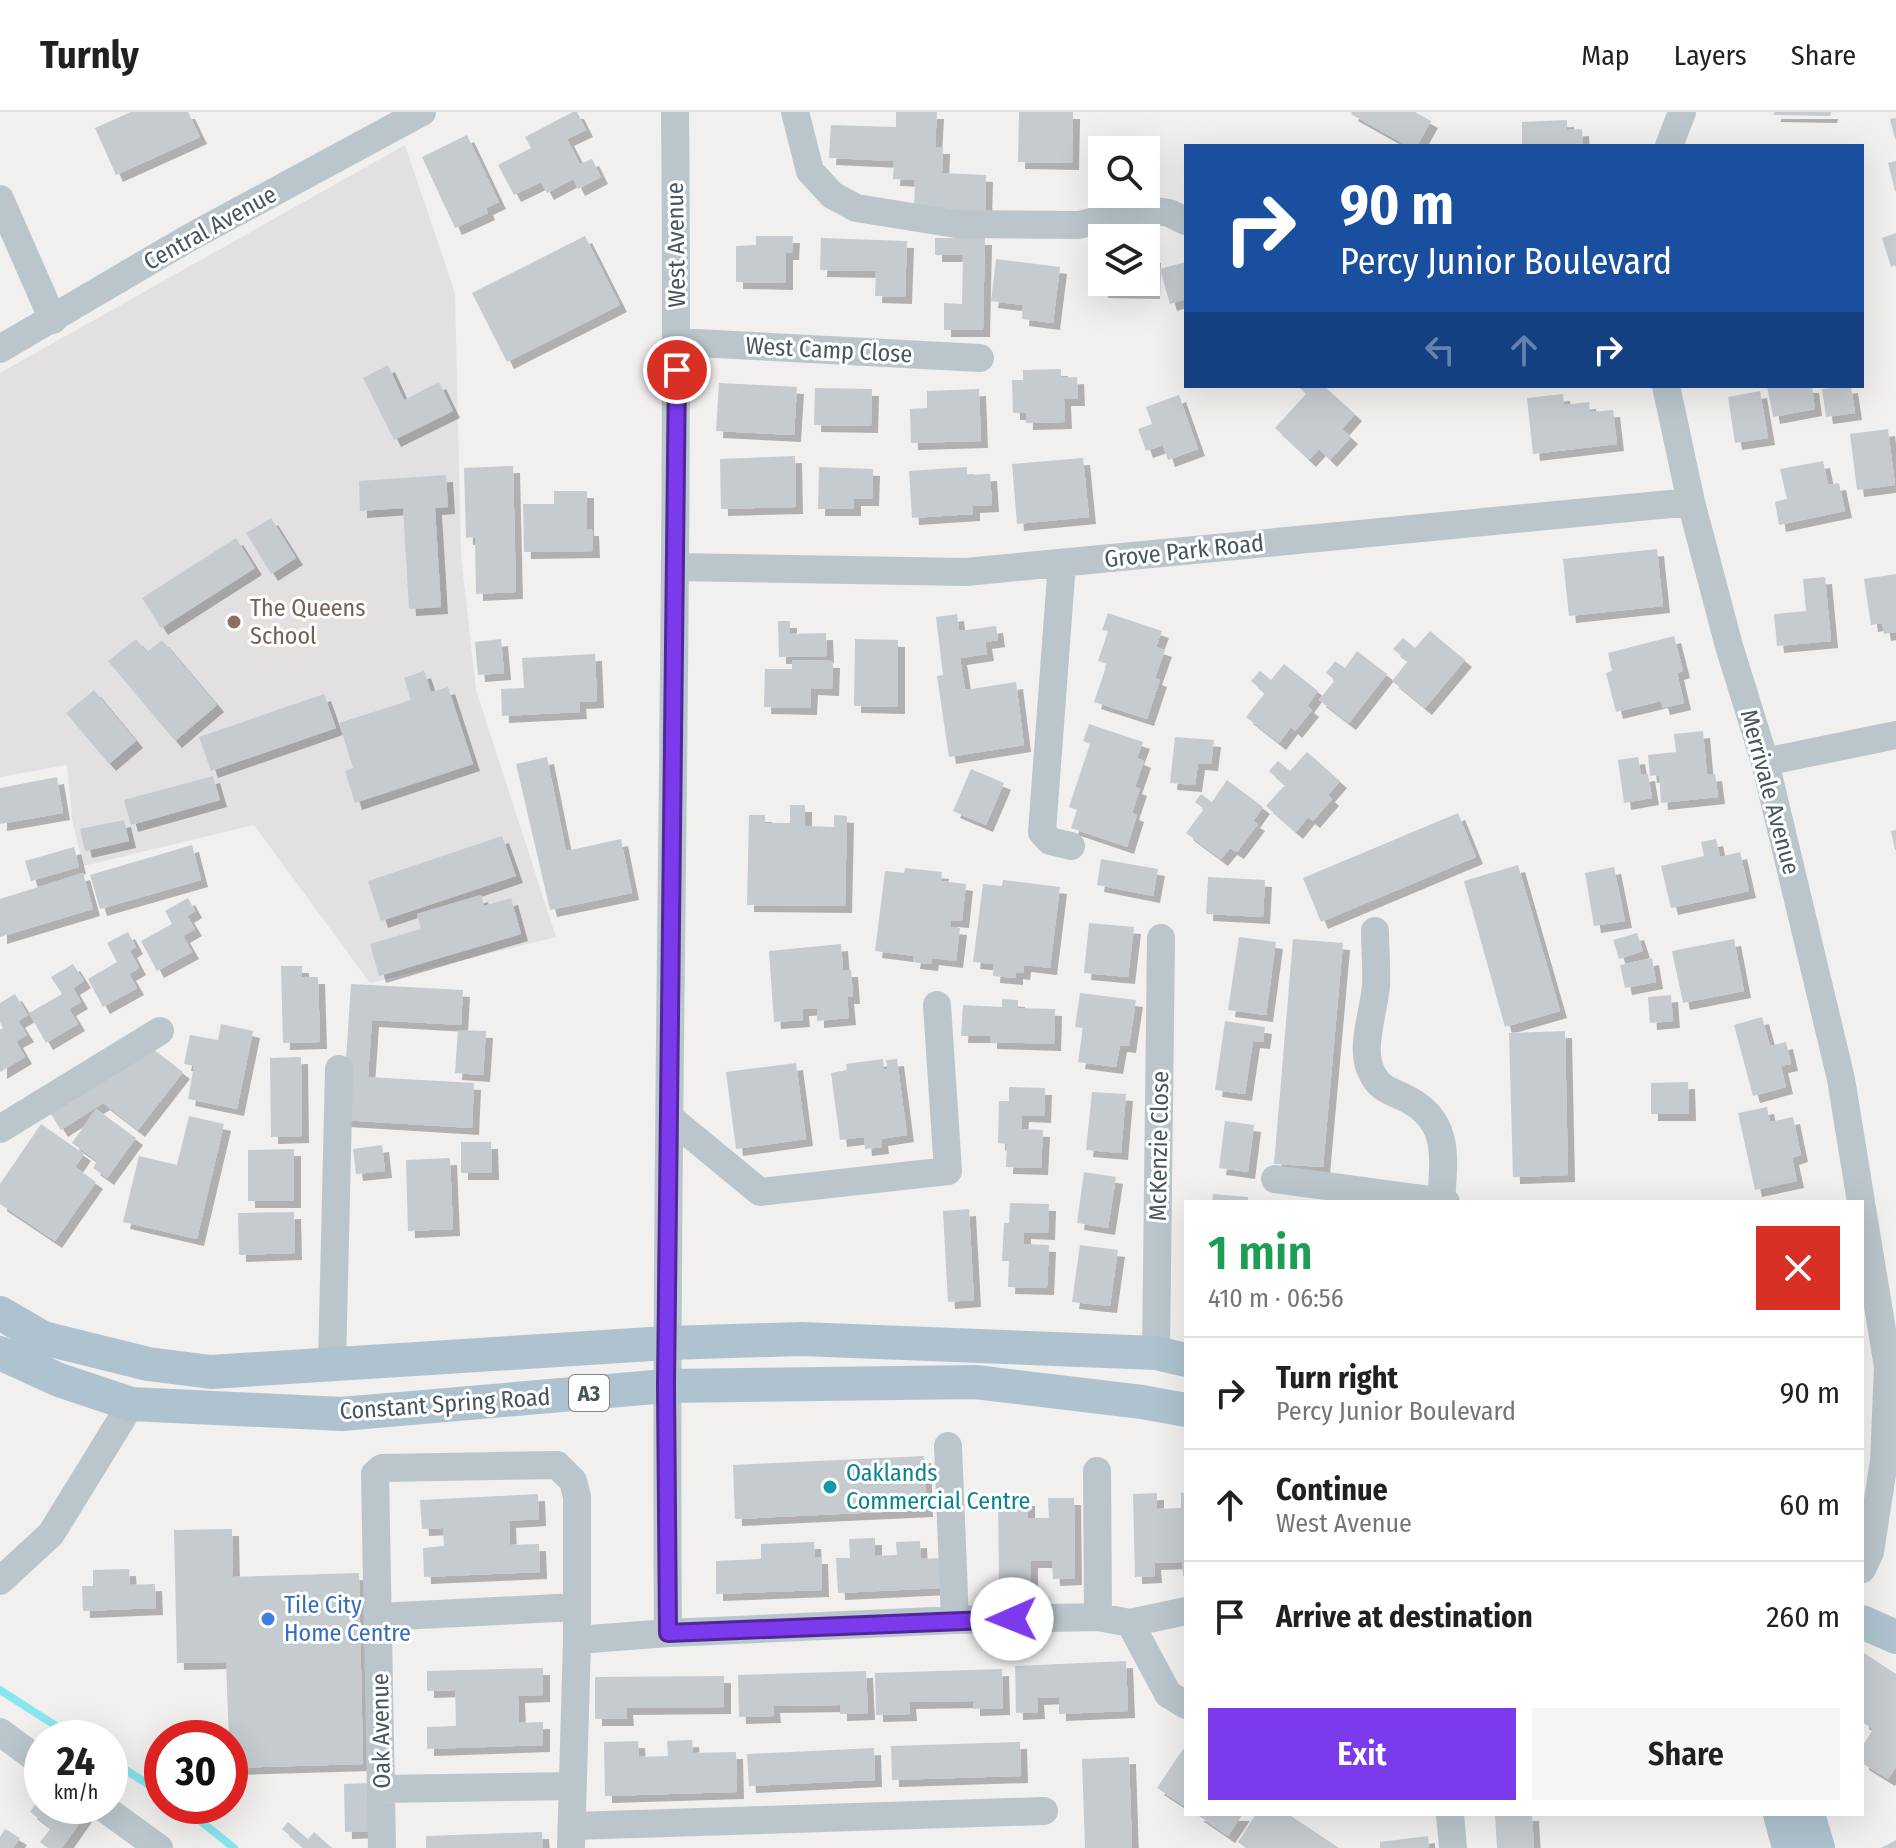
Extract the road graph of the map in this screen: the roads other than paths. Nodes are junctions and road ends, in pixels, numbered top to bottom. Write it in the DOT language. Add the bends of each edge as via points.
graph roads {
  1 [pos="422,112"];
  2 [pos="675,112"];
  3 [pos="795,112"];
  4 [pos="1682,112"];
  5 [pos="1670,144"];
  6 [pos="0,199"];
  7 [pos="1184,220"];
  8 [pos="53,320"];
  9 [pos="677,342"];
  10 [pos="0,349"];
  11 [pos="980,358"];
  12 [pos="1666,388"];
  13 [pos="1691,502"];
  14 [pos="1062,563"];
  15 [pos="675,567"];
  16 [pos="1896,735"];
  17 [pos="1765,762"];
  18 [pos="1071,846"];
  19 [pos="1375,931"];
  20 [pos="1161,938"];
  21 [pos="937,1005"];
  22 [pos="160,1031"];
  23 [pos="339,1069"];
  24 [pos="670,1118"];
  25 [pos="0,1129"];
  26 [pos="1275,1179"];
  27 [pos="1428,1200"];
  28 [pos="1443,1200"];
  29 [pos="1861,1200"];
  30 [pos="1864,1217"];
  31 [pos="0,1313"];
  32 [pos="667,1343"];
  33 [pos="0,1353"];
  34 [pos="1171,1356"];
  35 [pos="332,1365"];
  36 [pos="666,1386"];
  37 [pos="131,1404"];
  38 [pos="1184,1410"];
  39 [pos="948,1446"];
  40 [pos="1097,1471"];
  41 [pos="1864,1565"];
  42 [pos="0,1581"];
  43 [pos="577,1607"];
  44 [pos="1184,1611"];
  45 [pos="379,1617"];
  46 [pos="1098,1617"];
  47 [pos="955,1620"];
  48 [pos="1130,1623"];
  49 [pos="1864,1623"];
  50 [pos="668,1633"];
  51 [pos="1896,1637"];
  52 [pos="577,1640"];
  53 [pos="1184,1704"];
  54 [pos="0,1732"];
  55 [pos="24,1750"];
  56 [pos="572,1786"];
  57 [pos="381,1789"];
  58 [pos="1044,1811"];
  59 [pos="1450,1816"];
  60 [pos="1781,1816"];
  61 [pos="1809,1816"];
  62 [pos="126,1824"];
  63 [pos="572,1837"];
  64 [pos="159,1848"];
  65 [pos="382,1848"];
  66 [pos="1453,1848"];
  67 [pos="1789,1848"];
  68 [pos="1818,1848"];
  1 -- 8 [label="street, Central Avenue" via="187,239"];
  2 -- 9 [label="street, West Avenue"];
  3 -- 7 [label="street" via="810,171 832,195 856,208 956,224 1079,225 1156,211"];
  4 -- 5 [label="street"];
  6 -- 8 [label="street"];
  8 -- 10 [label="street, Central Avenue"];
  9 -- 11 [label="street, West Camp Close"];
  9 -- 15 [label="street, West Avenue"];
  12 -- 13 [label="street, Merrivale Avenue"];
  13 -- 14 [label="street, Grove Park Road"];
  13 -- 17 [label="street, Merrivale Avenue"];
  14 -- 15 [label="street, Grove Park Road" via="966,572"];
  14 -- 18 [label="street" via="1042,832 1050,841"];
  15 -- 24 [label="street, West Avenue"];
  16 -- 17 [label="street"];
  17 -- 29 [label="street, Merrivale Avenue" via="1841,1079"];
  19 -- 28 [label="street" via="1369,1068 1380,1087 1420,1105 1438,1126 1444,1152"];
  20 -- 34 [label="street, McKenzie Close"];
  21 -- 24 [label="street" via="948,1171 760,1192"];
  22 -- 25 [label="street"];
  23 -- 35 [label="street"];
  24 -- 32 [label="street, West Avenue"];
  26 -- 27 [label="street"];
  30 -- 41 [label="street, Merrivale Avenue" via="1888,1367 1884,1461"];
  31 -- 35 [label="main road, Constant Spring Road / A3" via="43,1338 148,1364 211,1372"];
  32 -- 34 [label="main road, Constant Spring Road / A3" via="801,1339"];
  32 -- 35 [label="main road, Constant Spring Road / A3"];
  32 -- 36 [label="street, West Avenue"];
  33 -- 37 [label="main road, Constant Spring Road / A3"];
  36 -- 37 [label="main road, Constant Spring Road / A3" via="342,1414"];
  36 -- 38 [label="main road, Constant Spring Road / A3" via="975,1382"];
  36 -- 50 [label="street, West Avenue"];
  37 -- 42 [label="street" via="51,1534"];
  39 -- 47 [label="street"];
  40 -- 46 [label="street"];
  43 -- 45 [label="street"];
  43 -- 45 [label="street, Oak Avenue" via="577,1497 573,1481 557,1465 382,1468 375,1474"];
  43 -- 52 [label="street"];
  44 -- 48 [label="street"];
  45 -- 57 [label="street, Oak Avenue"];
  46 -- 47 [label="street"];
  46 -- 48 [label="street"];
  47 -- 50 [label="street"];
  48 -- 53 [label="street" via="1168,1694"];
  49 -- 51 [label="main road"];
  50 -- 52 [label="street"];
  52 -- 56 [label="street"];
  54 -- 55 [label="street"];
  56 -- 57 [label="street"];
  56 -- 63 [label="street"];
  57 -- 65 [label="street, Oak Avenue"];
  58 -- 63 [label="street"];
  59 -- 66 [label="street"];
  60 -- 67 [label="main road"];
  61 -- 68 [label="main road"];
  62 -- 64 [label="street"];
}
